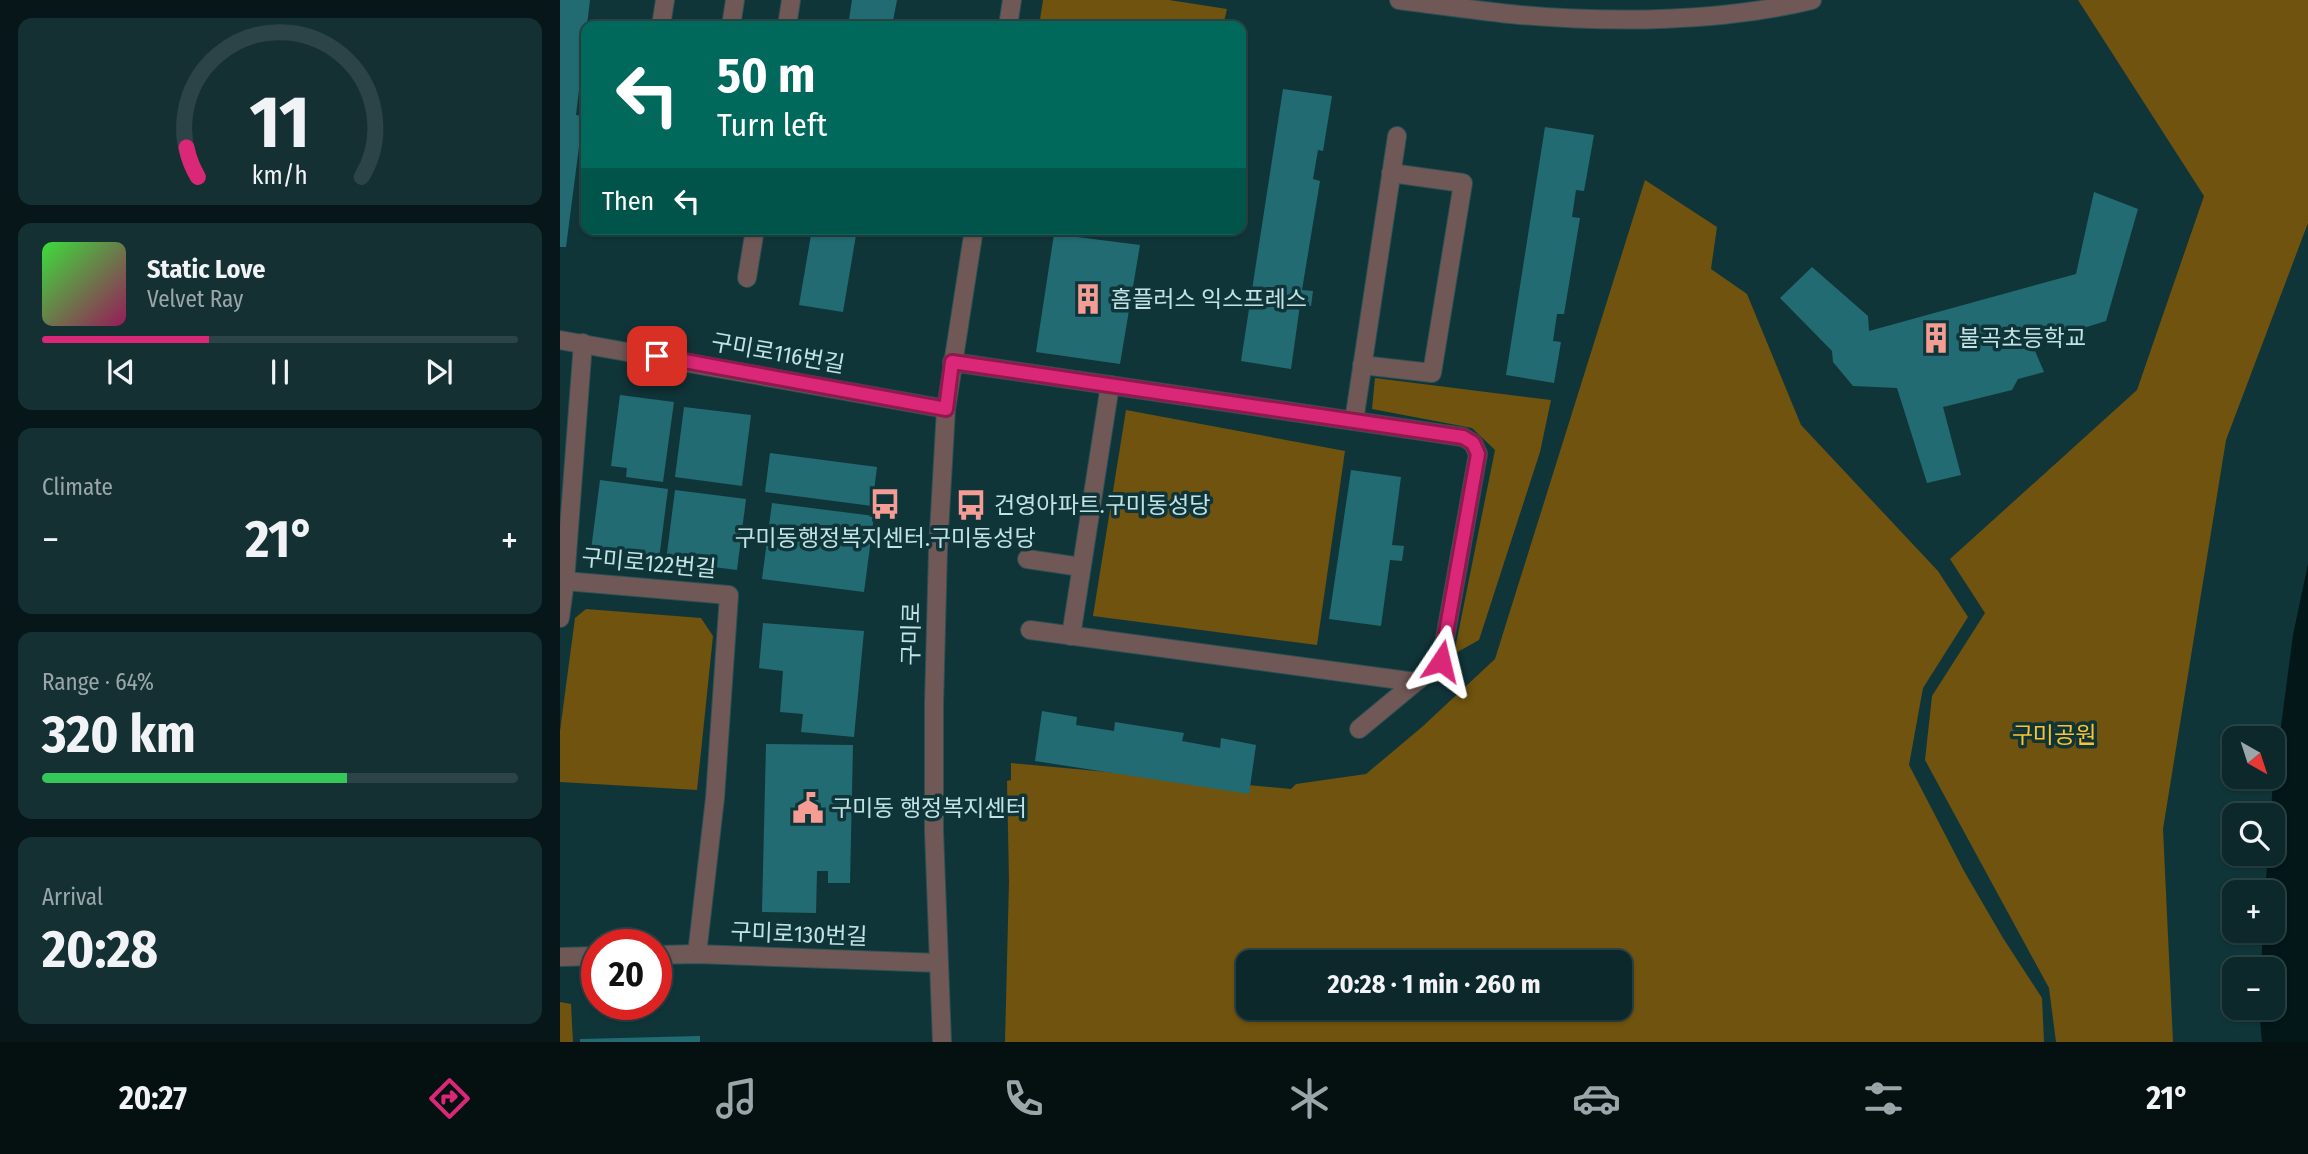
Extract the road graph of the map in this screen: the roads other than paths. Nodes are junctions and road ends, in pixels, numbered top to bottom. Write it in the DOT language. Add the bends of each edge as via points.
graph roads {
  1 [pos="665,0"];
  2 [pos="735,0"];
  3 [pos="792,0"];
  4 [pos="1012,0"];
  5 [pos="1399,0"];
  6 [pos="1812,0"];
  7 [pos="1499,6"];
  8 [pos="662,21"];
  9 [pos="732,21"];
  10 [pos="788,21"];
  11 [pos="1009,21"];
  12 [pos="1397,136"];
  13 [pos="1391,173"];
  14 [pos="754,235"];
  15 [pos="973,235"];
  16 [pos="747,278"];
  17 [pos="560,340"];
  18 [pos="583,342"];
  19 [pos="952,362"];
  20 [pos="1362,365"];
  21 [pos="1110,385"];
  22 [pos="946,409"];
  23 [pos="1353,421"];
  24 [pos="1027,559"];
  25 [pos="1081,568"];
  26 [pos="565,581"];
  27 [pos="560,618"];
  28 [pos="1030,630"];
  29 [pos="1070,636"];
  30 [pos="1415,682"];
  31 [pos="1359,729"];
  32 [pos="697,954"];
  33 [pos="672,955"];
  34 [pos="581,956"];
  35 [pos="560,957"];
  36 [pos="939,963"];
  37 [pos="942,1042"];
  1 -- 8 [label="street"];
  2 -- 9 [label="street"];
  3 -- 10 [label="street"];
  4 -- 11 [label="street"];
  5 -- 7 [label="street"];
  6 -- 7 [label="street" via="1709,15 1600,20"];
  12 -- 13 [label="street"];
  13 -- 20 [label="street"];
  13 -- 20 [label="street" via="1464,183 1432,373"];
  14 -- 16 [label="street"];
  15 -- 19 [label="street, 구미로"];
  17 -- 18 [label="street, 구미로116번길"];
  18 -- 22 [label="street, 구미로116번길"];
  18 -- 26 [label="street"];
  19 -- 21 [label="street"];
  19 -- 22 [label="street, 구미로"];
  20 -- 23 [label="street"];
  21 -- 23 [label="street"];
  21 -- 25 [label="street"];
  22 -- 36 [label="street, 구미로" via="934,704"];
  23 -- 30 [label="street" via="1463,437 1473,443 1478,454 1441,661"];
  24 -- 25 [label="street"];
  25 -- 29 [label="street"];
  26 -- 27 [label="street"];
  26 -- 32 [label="street, 구미로122번길" via="729,594 715,798"];
  28 -- 29 [label="street"];
  29 -- 30 [label="street"];
  30 -- 31 [label="street"];
  32 -- 33 [label="street, 구미로130번길"];
  32 -- 36 [label="street, 구미로130번길"];
  34 -- 35 [label="street"];
  36 -- 37 [label="street, 구미로"];
}
